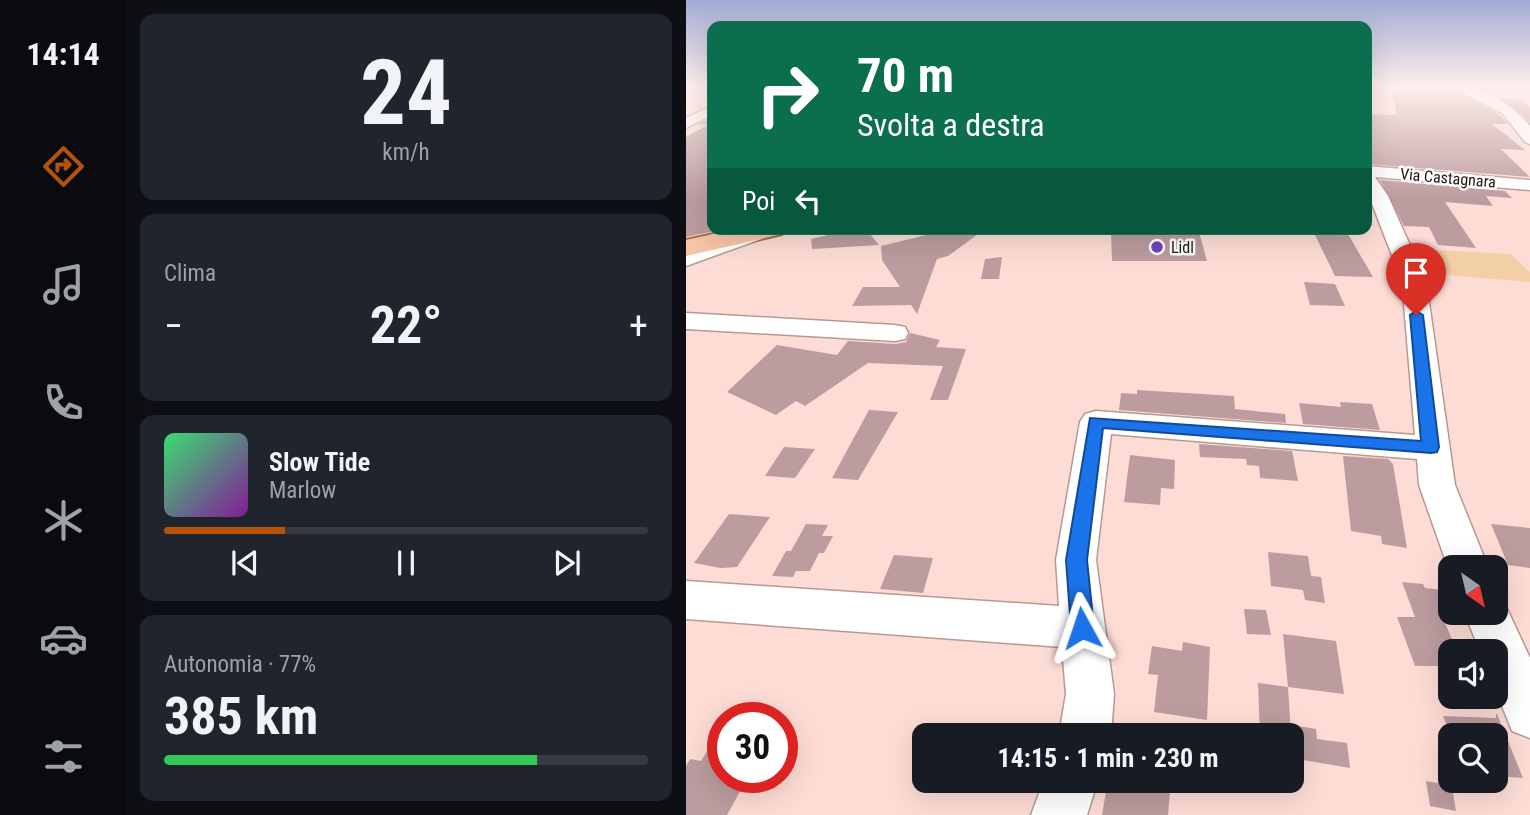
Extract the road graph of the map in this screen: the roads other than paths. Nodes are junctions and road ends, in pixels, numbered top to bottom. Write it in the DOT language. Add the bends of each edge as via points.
graph roads {
  1 [pos="1372,171"];
  2 [pos="1530,185"];
  3 [pos="1372,186"];
  4 [pos="747,235"];
  5 [pos="756,235"];
  6 [pos="686,248"];
  7 [pos="686,260"];
  8 [pos="686,321"];
  9 [pos="895,333"];
  10 [pos="1431,447"];
  11 [pos="1463,555"];
  12 [pos="686,600"];
  13 [pos="1492,625"];
  14 [pos="1082,628"];
  15 [pos="1530,713"];
  16 [pos="1086,723"];
  17 [pos="1067,793"];
  18 [pos="1059,815"];
  1 -- 2 [label="street, Via Castagnara"];
  3 -- 10 [label="street" via="1414,281"];
  4 -- 6 [label="main road"];
  5 -- 7 [label="street"];
  8 -- 9 [label="street"];
  10 -- 11 [label="street" via="1437,485"];
  10 -- 14 [label="street" via="1096,422 1076,560"];
  12 -- 14 [label="street"];
  13 -- 15 [label="street"];
  14 -- 16 [label="street" via="1090,694"];
  17 -- 18 [label="street"];
}
